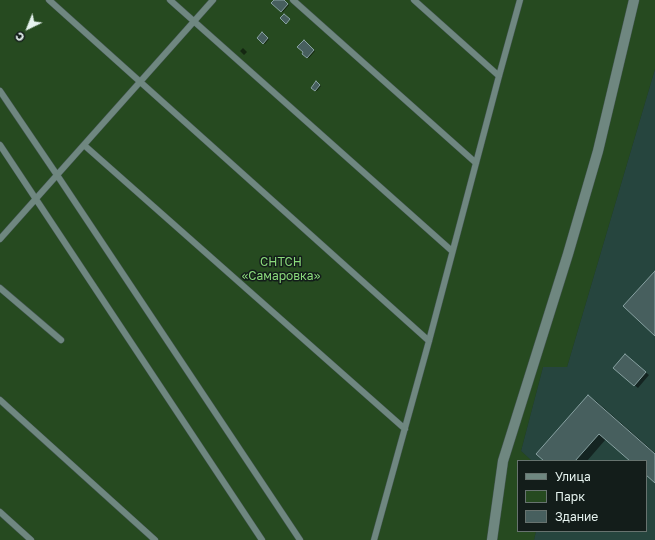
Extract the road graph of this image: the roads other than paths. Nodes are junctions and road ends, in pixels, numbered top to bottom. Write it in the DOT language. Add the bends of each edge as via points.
graph roads {
  1 [pos="49,0"];
  2 [pos="170,0"];
  3 [pos="213,0"];
  4 [pos="294,0"];
  5 [pos="414,0"];
  6 [pos="520,0"];
  7 [pos="634,0"];
  8 [pos="194,21"];
  9 [pos="498,76"];
  10 [pos="140,81"];
  11 [pos="0,91"];
  12 [pos="0,145"];
  13 [pos="84,145"];
  14 [pos="476,163"];
  15 [pos="57,175"];
  16 [pos="36,199"];
  17 [pos="0,239"];
  18 [pos="452,251"];
  19 [pos="0,288"];
  20 [pos="61,340"];
  21 [pos="429,341"];
  22 [pos="0,400"];
  23 [pos="405,429"];
  24 [pos="0,512"];
  25 [pos="31,540"];
  26 [pos="155,540"];
  27 [pos="262,540"];
  28 [pos="300,540"];
  29 [pos="374,540"];
  30 [pos="492,540"];
  1 -- 10 [label="lane"];
  2 -- 8 [label="lane"];
  3 -- 8 [label="lane"];
  4 -- 14 [label="lane"];
  5 -- 9 [label="lane"];
  6 -- 9 [label="lane"];
  7 -- 30 [label="street" via="598,151 503,461"];
  8 -- 10 [label="lane"];
  8 -- 18 [label="lane"];
  9 -- 14 [label="lane"];
  10 -- 13 [label="lane"];
  10 -- 21 [label="lane"];
  11 -- 15 [label="lane"];
  12 -- 16 [label="lane"];
  13 -- 15 [label="lane"];
  13 -- 23 [label="lane"];
  14 -- 18 [label="lane"];
  15 -- 16 [label="lane"];
  15 -- 28 [label="lane"];
  16 -- 17 [label="lane"];
  16 -- 27 [label="lane"];
  18 -- 21 [label="lane"];
  19 -- 20 [label="lane"];
  21 -- 23 [label="lane"];
  22 -- 26 [label="lane"];
  23 -- 29 [label="lane"];
  24 -- 25 [label="lane"];
}
